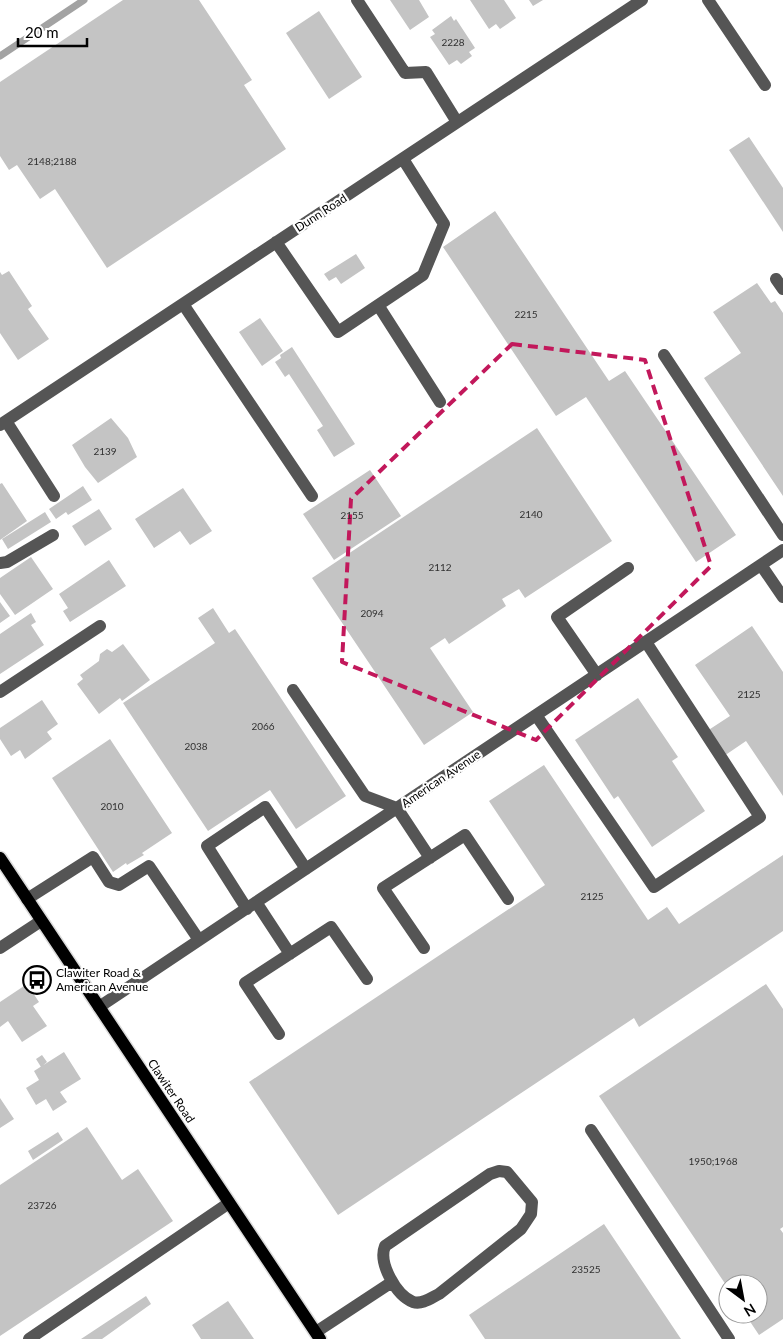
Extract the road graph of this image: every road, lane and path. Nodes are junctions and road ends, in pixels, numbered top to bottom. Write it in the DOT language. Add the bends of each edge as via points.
graph roads {
  1 [pos="357,0"];
  2 [pos="642,0"];
  3 [pos="708,0"];
  4 [pos="764,85"];
  5 [pos="457,122"];
  6 [pos="403,158"];
  7 [pos="276,242"];
  8 [pos="183,304"];
  9 [pos="378,305"];
  10 [pos="664,355"];
  11 [pos="440,402"];
  12 [pos="3,423"];
  13 [pos="54,496"];
  14 [pos="312,496"];
  15 [pos="53,535"];
  16 [pos="783,535"];
  17 [pos="783,550"];
  18 [pos="0,563"];
  19 [pos="761,565"];
  20 [pos="628,568"];
  21 [pos="783,597"];
  22 [pos="100,626"];
  23 [pos="646,642"];
  24 [pos="597,675"];
  25 [pos="293,690"];
  26 [pos="0,692"];
  27 [pos="536,715"];
  28 [pos="397,808"];
  29 [pos="0,858"];
  30 [pos="430,858"];
  31 [pos="306,869"];
  32 [pos="27,899"];
  33 [pos="508,899"];
  34 [pos="251,906"];
  35 [pos="42,920"];
  36 [pos="200,940"];
  37 [pos="0,948"];
  38 [pos="424,948"];
  39 [pos="290,954"];
  40 [pos="367,979"];
  41 [pos="99,1007"];
  42 [pos="278,1034"];
  43 [pos="591,1130"];
  44 [pos="229,1203"];
  45 [pos="392,1282"];
  46 [pos="318,1336"];
  47 [pos="36,1337"];
  48 [pos="729,1339"];
  1 -- 5 [label="street" via="405,73 426,72"];
  2 -- 5 [label="street, Dunn Road"];
  3 -- 4 [label="street"];
  5 -- 6 [label="street, Dunn Road"];
  6 -- 7 [label="street, Dunn Road"];
  6 -- 9 [label="street" via="444,224 423,275"];
  7 -- 8 [label="street, Dunn Road"];
  7 -- 9 [label="street" via="338,332"];
  8 -- 12 [label="street, Dunn Road"];
  8 -- 14 [label="street"];
  9 -- 11 [label="street"];
  10 -- 16 [label="street"];
  12 -- 13 [label="street"];
  15 -- 18 [label="street"];
  17 -- 19 [label="street, American Avenue"];
  19 -- 21 [label="street"];
  19 -- 23 [label="street, American Avenue"];
  20 -- 24 [label="street" via="557,617"];
  22 -- 26 [label="street"];
  23 -- 24 [label="street, American Avenue"];
  23 -- 27 [label="street" via="760,816 654,887"];
  24 -- 27 [label="street, American Avenue"];
  25 -- 28 [label="street" via="365,796"];
  27 -- 28 [label="street, American Avenue"];
  28 -- 30 [label="street"];
  28 -- 31 [label="street, American Avenue"];
  29 -- 32 [label="main road, Clawiter Road"];
  30 -- 33 [label="street" via="465,835"];
  30 -- 38 [label="street" via="383,888"];
  31 -- 34 [label="street, American Avenue"];
  31 -- 34 [label="street" via="265,807 207,846"];
  32 -- 35 [label="main road, Clawiter Road"];
  32 -- 36 [label="street" via="93,857 108,882 120,885 149,866"];
  34 -- 36 [label="street, American Avenue"];
  34 -- 39 [label="street"];
  35 -- 37 [label="street"];
  35 -- 41 [label="main road, Clawiter Road"];
  36 -- 41 [label="street, American Avenue"];
  39 -- 40 [label="street" via="331,927"];
  39 -- 42 [label="street" via="245,984"];
  41 -- 44 [label="main road, Clawiter Road"];
  43 -- 48 [label="street"];
  44 -- 46 [label="main road, Clawiter Road"];
  44 -- 47 [label="street"];
  45 -- 45 [label="street" via="383,1261 385,1246 490,1174 499,1170 507,1172 532,1202 531,1214 522,1228 438,1294 424,1302 414,1302"];
  45 -- 46 [label="street"];
}
